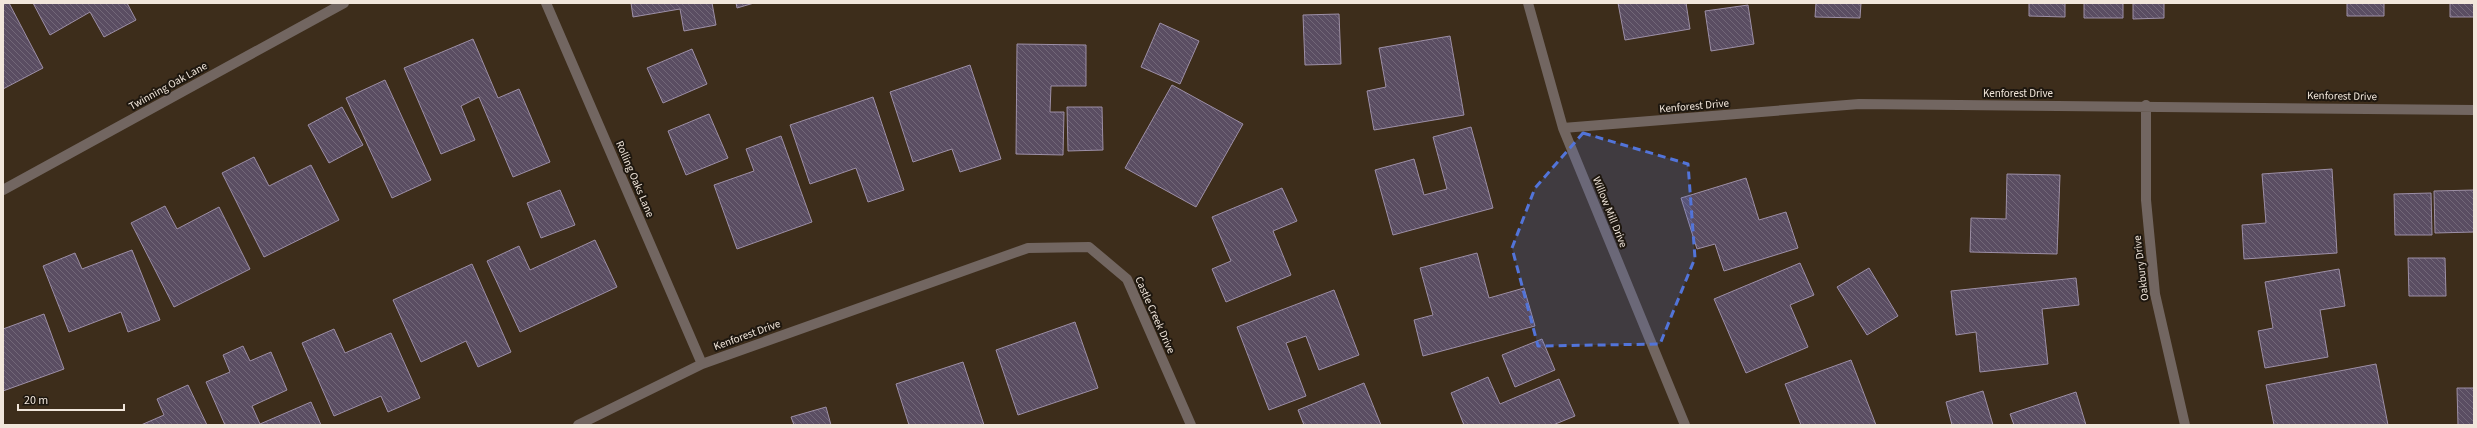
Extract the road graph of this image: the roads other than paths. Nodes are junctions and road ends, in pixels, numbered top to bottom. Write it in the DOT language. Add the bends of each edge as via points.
graph roads {
  1 [pos="344,3"];
  2 [pos="546,3"];
  3 [pos="1528,3"];
  4 [pos="2146,105"];
  5 [pos="2474,110"];
  6 [pos="1563,128"];
  7 [pos="3,190"];
  8 [pos="930,282"];
  9 [pos="702,364"];
  10 [pos="578,425"];
  11 [pos="1191,425"];
  12 [pos="1685,425"];
  13 [pos="2186,425"];
  1 -- 7 [label="street, Twinning Oak Lane"];
  2 -- 9 [label="street, Rolling Oaks Lane"];
  3 -- 6 [label="street, Willow Mill Drive"];
  4 -- 5 [label="street, Kenforest Drive"];
  4 -- 6 [label="street, Kenforest Drive" via="1859,104"];
  4 -- 13 [label="street, Oakbury Drive" via="2146,200 2155,294"];
  6 -- 12 [label="street, Willow Mill Drive"];
  8 -- 9 [label="street, Kenforest Drive"];
  8 -- 11 [label="street, Castle Creek Drive" via="1028,248 1088,247 1126,279"];
  9 -- 10 [label="street, Kenforest Drive"];
}
